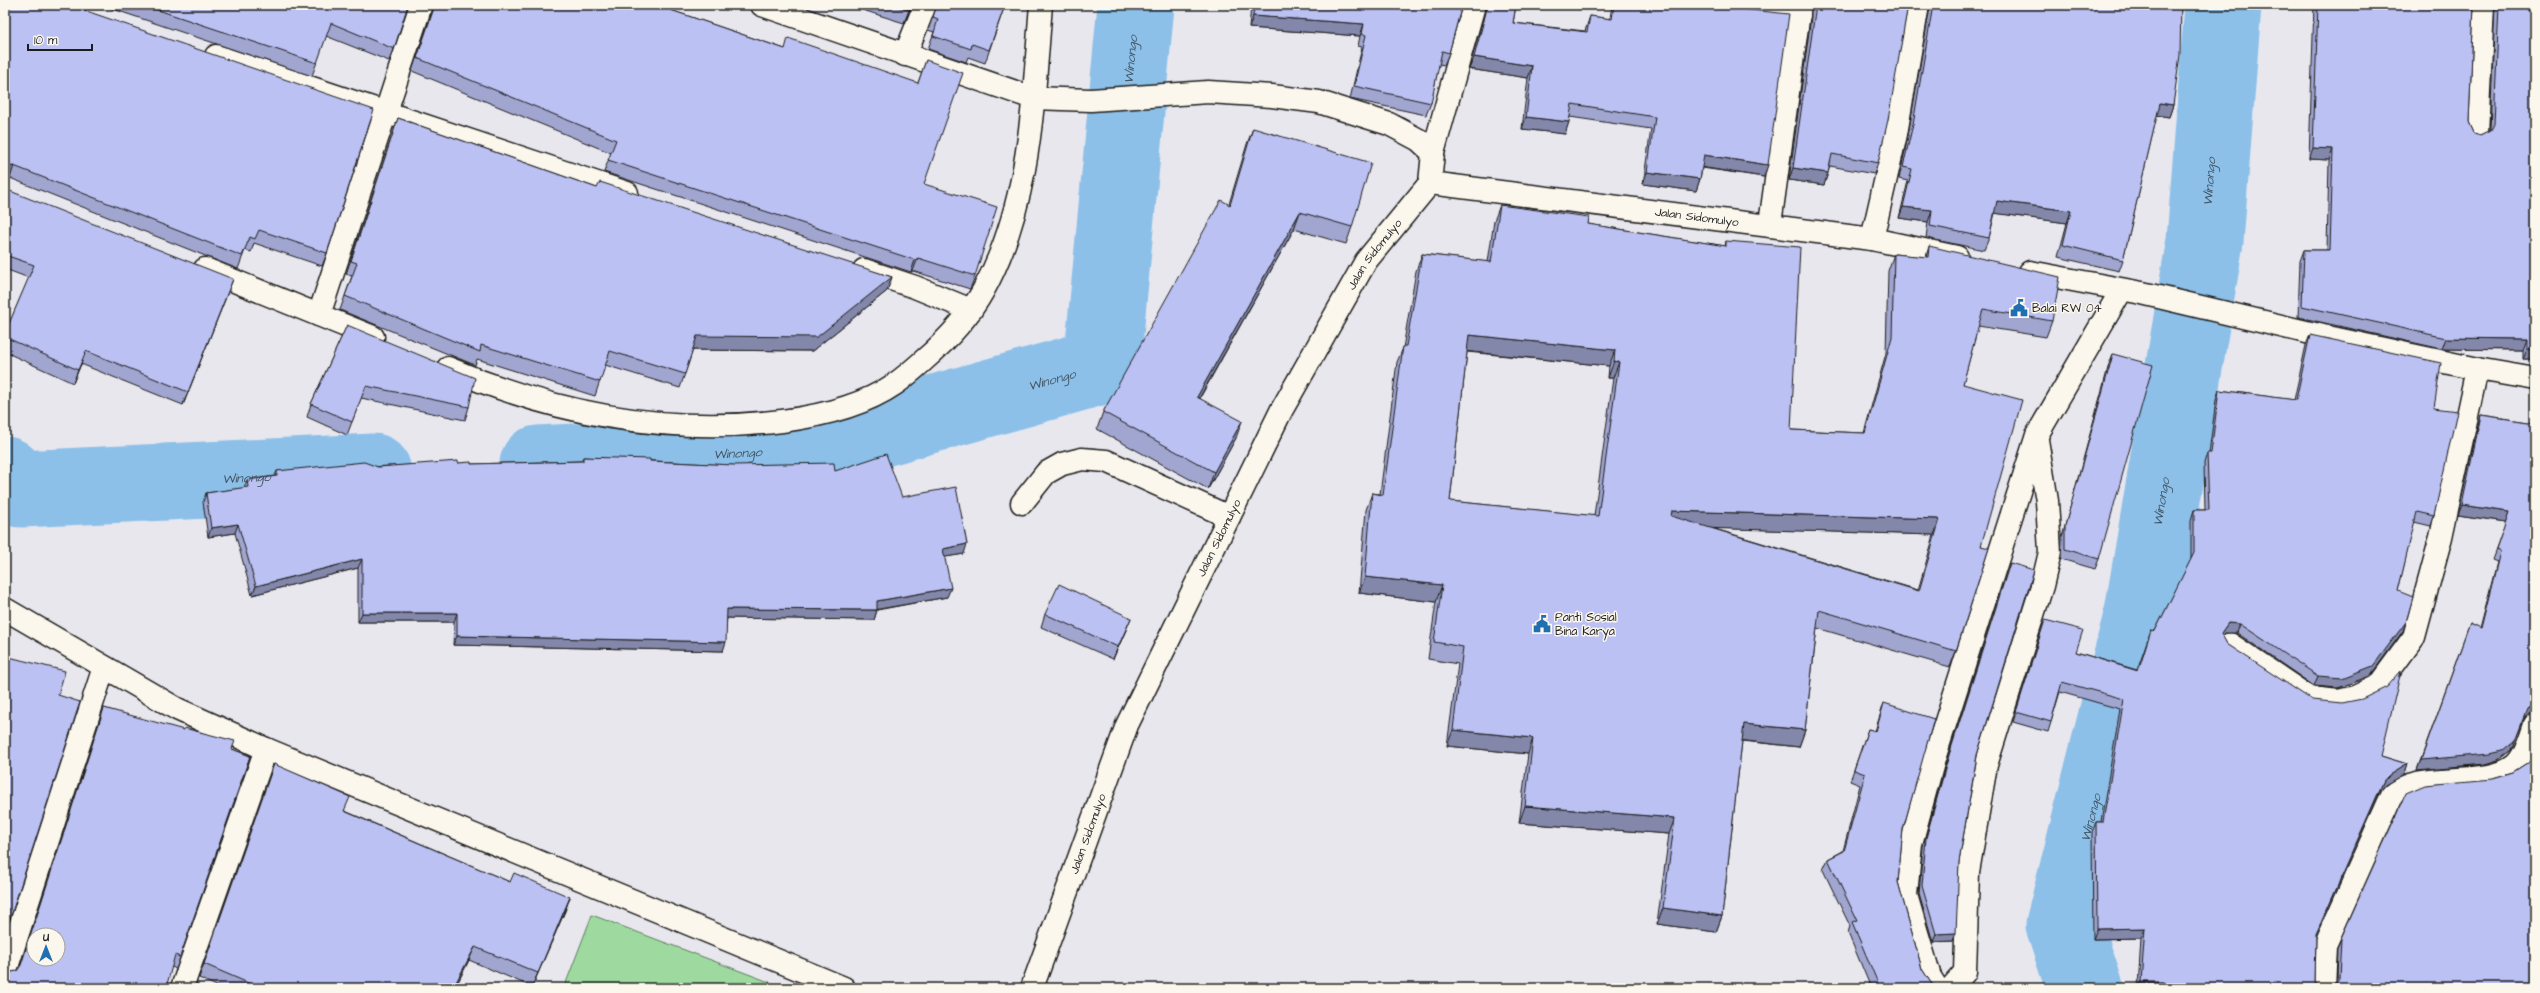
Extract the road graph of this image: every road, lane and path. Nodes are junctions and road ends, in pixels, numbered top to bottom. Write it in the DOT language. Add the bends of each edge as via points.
graph roads {
  1 [pos="421,5"];
  2 [pos="762,5"];
  3 [pos="925,5"];
  4 [pos="1041,5"];
  5 [pos="1474,5"];
  6 [pos="1701,5"];
  7 [pos="1918,5"];
  8 [pos="2483,5"];
  9 [pos="1799,10"];
  10 [pos="200,50"];
  11 [pos="905,56"];
  12 [pos="1033,98"];
  13 [pos="385,114"];
  14 [pos="2477,134"];
  15 [pos="1434,153"];
  16 [pos="1430,183"];
  17 [pos="650,200"];
  18 [pos="1770,224"];
  19 [pos="1872,239"];
  20 [pos="1976,261"];
  21 [pos="188,262"];
  22 [pos="847,265"];
  23 [pos="2006,268"];
  24 [pos="2132,292"];
  25 [pos="971,310"];
  26 [pos="320,314"];
  27 [pos="390,344"];
  28 [pos="432,362"];
  29 [pos="2477,369"];
  30 [pos="2535,379"];
  31 [pos="2036,435"];
  32 [pos="1022,503"];
  33 [pos="1229,518"];
  34 [pos="5,609"];
  35 [pos="2230,644"];
  36 [pos="104,667"];
  37 [pos="2535,724"];
  38 [pos="266,749"];
  39 [pos="5,973"];
  40 [pos="182,988"];
  41 [pos="844,988"];
  42 [pos="1032,988"];
  43 [pos="1937,988"];
  44 [pos="1951,988"];
  45 [pos="2323,988"];
  1 -- 13 [label="street"];
  2 -- 11 [label="street"];
  3 -- 11 [label="street"];
  4 -- 12 [label="street"];
  5 -- 15 [label="street"];
  6 -- 9 [label="street"];
  7 -- 19 [label="street" via="1896,134"];
  8 -- 14 [label="street"];
  9 -- 18 [label="street"];
  10 -- 13 [label="street"];
  11 -- 12 [label="street"];
  12 -- 15 [label="street" via="1091,100 1208,92 1319,102 1389,124 1419,140"];
  12 -- 25 [label="street" via="1026,162 1004,246"];
  13 -- 17 [label="street"];
  13 -- 26 [label="street"];
  15 -- 16 [label="street"];
  16 -- 18 [label="street, Jalan Sidomulyo"];
  16 -- 33 [label="street, Jalan Sidomulyo" via="1366,261 1281,411"];
  18 -- 19 [label="street, Jalan Sidomulyo"];
  19 -- 20 [label="street, Jalan Sidomulyo"];
  21 -- 26 [label="street"];
  22 -- 25 [label="street" via="915,287"];
  23 -- 24 [label="street"];
  24 -- 29 [label="street"];
  24 -- 31 [label="street"];
  25 -- 28 [label="street" via="944,344 894,385 852,405 813,417 749,425 685,425 629,421 567,409 474,380"];
  26 -- 27 [label="street"];
  29 -- 30 [label="street"];
  29 -- 35 [label="street" via="2441,537 2414,637 2378,686 2355,697 2339,701 2310,698"];
  31 -- 43 [label="street" via="1934,760 1911,844 1906,895 1930,977"];
  31 -- 44 [label="street" via="2047,501 2050,552 2042,586 1986,765 1968,872 1965,972"];
  32 -- 33 [label="street" via="1046,473 1062,464 1082,459 1106,461"];
  33 -- 42 [label="street, Jalan Sidomulyo" via="1127,725"];
  34 -- 36 [label="street"];
  36 -- 38 [label="street" via="177,709"];
  36 -- 39 [label="street"];
  37 -- 45 [label="street" via="2523,753 2515,765 2506,770 2488,775 2411,784 2398,789 2392,795 2325,945"];
  38 -- 40 [label="street"];
  38 -- 41 [label="street"];
}
